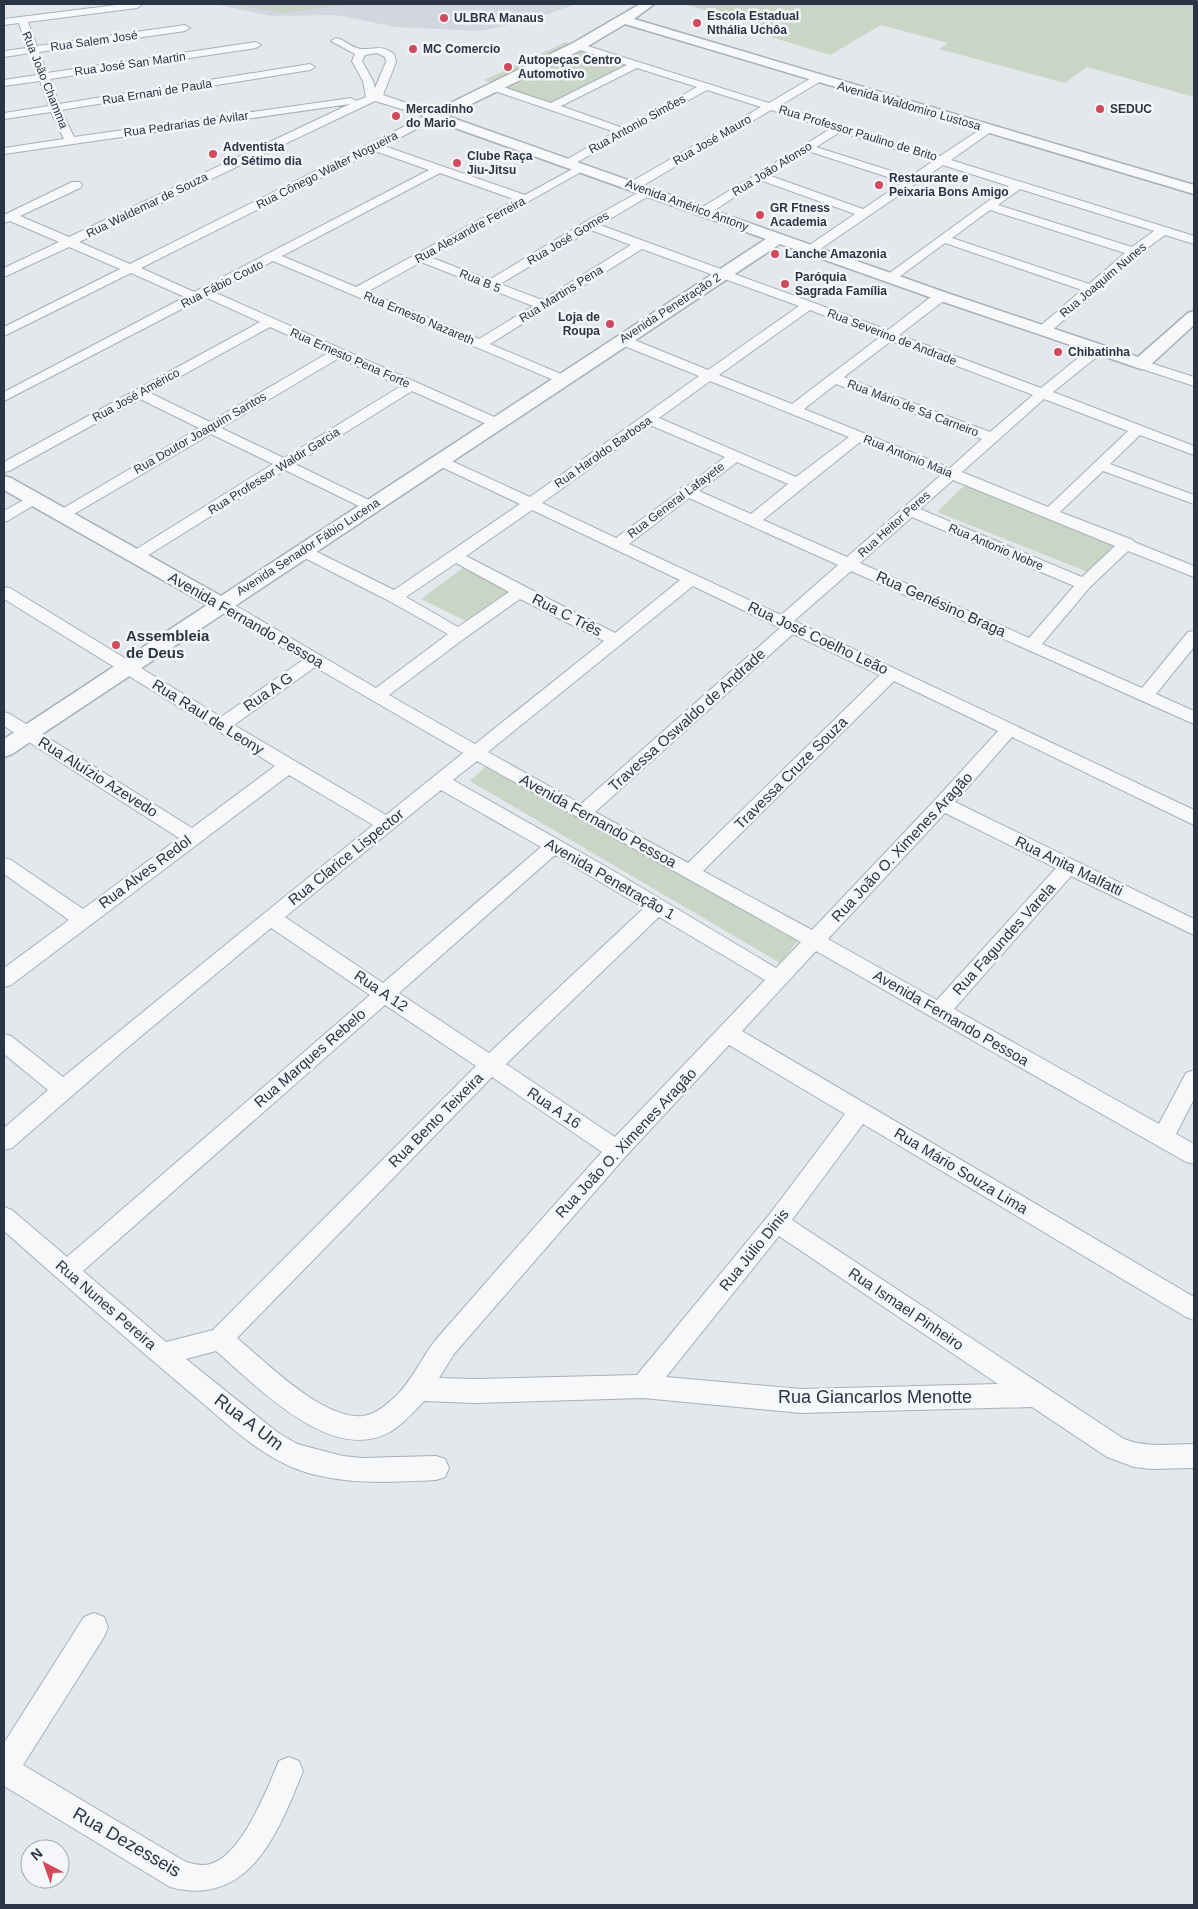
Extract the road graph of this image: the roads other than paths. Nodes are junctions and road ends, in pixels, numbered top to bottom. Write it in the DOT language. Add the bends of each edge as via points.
graph roads {
  1 [pos="648,4"];
  2 [pos="137,5"];
  3 [pos="22,19"];
  4 [pos="624,20"];
  5 [pos="4,22"];
  6 [pos="185,28"];
  7 [pos="336,41"];
  8 [pos="256,45"];
  9 [pos="578,46"];
  10 [pos="32,50"];
  11 [pos="361,53"];
  12 [pos="4,54"];
  13 [pos="636,64"];
  14 [pos="310,67"];
  15 [pos="45,77"];
  16 [pos="817,79"];
  17 [pos="4,83"];
  18 [pos="706,86"];
  19 [pos="493,87"];
  20 [pos="372,98"];
  21 [pos="770,106"];
  22 [pos="552,107"];
  23 [pos="55,108"];
  24 [pos="4,116"];
  25 [pos="435,116"];
  26 [pos="839,128"];
  27 [pos="988,130"];
  28 [pos="622,132"];
  29 [pos="70,140"];
  30 [pos="376,147"];
  31 [pos="806,147"];
  32 [pos="4,151"];
  33 [pos="943,160"];
  34 [pos="568,162"];
  35 [pos="582,168"];
  36 [pos="440,169"];
  37 [pos="759,176"];
  38 [pos="912,181"];
  39 [pos="1019,184"];
  40 [pos="76,185"];
  41 [pos="633,186"];
  42 [pos="1194,190"];
  43 [pos="648,191"];
  44 [pos="526,199"];
  45 [pos="989,206"];
  46 [pos="705,211"];
  47 [pos="864,213"];
  48 [pos="7,217"];
  49 [pos="589,225"];
  50 [pos="1163,230"];
  51 [pos="778,238"];
  52 [pos="944,239"];
  53 [pos="1194,240"];
  54 [pos="69,242"];
  55 [pos="641,244"];
  56 [pos="812,249"];
  57 [pos="1134,252"];
  58 [pos="274,257"];
  59 [pos="419,257"];
  60 [pos="128,270"];
  61 [pos="4,273"];
  62 [pos="723,274"];
  63 [pos="890,277"];
  64 [pos="490,285"];
  65 [pos="1091,289"];
  66 [pos="357,292"];
  67 [pos="200,295"];
  68 [pos="941,296"];
  69 [pos="809,305"];
  70 [pos="542,306"];
  71 [pos="1194,316"];
  72 [pos="269,322"];
  73 [pos="1044,330"];
  74 [pos="4,332"];
  75 [pos="889,336"];
  76 [pos="622,340"];
  77 [pos="482,344"];
  78 [pos="1098,349"];
  79 [pos="339,352"];
  80 [pos="1141,364"];
  81 [pos="708,375"];
  82 [pos="834,378"];
  83 [pos="563,380"];
  84 [pos="1194,382"];
  85 [pos="412,386"];
  86 [pos="139,393"];
  87 [pos="1042,394"];
  88 [pos="4,397"];
  89 [pos="793,410"];
  90 [pos="649,419"];
  91 [pos="496,423"];
  92 [pos="210,428"];
  93 [pos="1137,430"];
  94 [pos="859,436"];
  95 [pos="993,438"];
  96 [pos="1194,451"];
  97 [pos="734,456"];
  98 [pos="440,461"];
  99 [pos="284,465"];
  100 [pos="1100,465"];
  101 [pos="4,468"];
  102 [pos="951,474"];
  103 [pos="4,482"];
  104 [pos="798,483"];
  105 [pos="686,492"];
  106 [pos="34,499"];
  107 [pos="1194,500"];
  108 [pos="529,504"];
  109 [pos="370,506"];
  110 [pos="909,510"];
  111 [pos="1051,513"];
  112 [pos="62,515"];
  113 [pos="4,516"];
  114 [pos="752,521"];
  115 [pos="1127,543"];
  116 [pos="618,544"];
  117 [pos="303,551"];
  118 [pos="136,556"];
  119 [pos="455,557"];
  120 [pos="849,564"];
  121 [pos="1194,572"];
  122 [pos="692,579"];
  123 [pos="1084,584"];
  124 [pos="518,591"];
  125 [pos="4,592"];
  126 [pos="395,597"];
  127 [pos="220,604"];
  128 [pos="788,624"];
  129 [pos="459,634"];
  130 [pos="1194,636"];
  131 [pos="616,640"];
  132 [pos="1032,644"];
  133 [pos="315,659"];
  134 [pos="128,667"];
  135 [pos="892,673"];
  136 [pos="377,696"];
  137 [pos="1145,696"];
  138 [pos="4,718"];
  139 [pos="1194,718"];
  140 [pos="221,725"];
  141 [pos="1010,729"];
  142 [pos="28,733"];
  143 [pos="4,749"];
  144 [pos="474,752"];
  145 [pos="288,766"];
  146 [pos="440,781"];
  147 [pos="943,804"];
  148 [pos="582,813"];
  149 [pos="1194,818"];
  150 [pos="387,824"];
  151 [pos="192,836"];
  152 [pos="554,846"];
  153 [pos="4,865"];
  154 [pos="1069,866"];
  155 [pos="690,872"];
  156 [pos="657,907"];
  157 [pos="271,918"];
  158 [pos="83,919"];
  159 [pos="1194,928"];
  160 [pos="815,941"];
  161 [pos="4,979"];
  162 [pos="779,979"];
  163 [pos="384,993"];
  164 [pos="939,1012"];
  165 [pos="727,1034"];
  166 [pos="4,1042"];
  167 [pos="490,1066"];
  168 [pos="1194,1079"];
  169 [pos="62,1089"];
  170 [pos="860,1111"];
  171 [pos="1163,1137"];
  172 [pos="4,1141"];
  173 [pos="617,1150"];
  174 [pos="1194,1155"];
  175 [pos="4,1218"];
  176 [pos="777,1222"];
  177 [pos="67,1272"];
  178 [pos="1194,1309"];
  179 [pos="220,1339"];
  180 [pos="162,1354"];
  181 [pos="643,1386"];
  182 [pos="419,1388"];
  183 [pos="1036,1395"];
  184 [pos="1194,1456"];
  185 [pos="436,1468"];
  186 [pos="94,1627"];
  187 [pos="4,1769"];
  188 [pos="289,1771"];
  1 -- 4 [label="street, Rua Cônego Walter Nogueira"];
  2 -- 3 [label="street"];
  3 -- 5 [label="street"];
  3 -- 10 [label="street, Rua João Chamma"];
  4 -- 9 [label="street, Rua Cônego Walter Nogueira"];
  4 -- 16 [label="street, Avenida Waldomiro Lustosa"];
  6 -- 10 [label="street, Rua Salem José"];
  7 -- 11 [label="street"];
  8 -- 15 [label="street, Rua José San Martin"];
  9 -- 13 [label="street, Rua Professor Paulino de Brito"];
  9 -- 19 [label="street, Rua Cônego Walter Nogueira"];
  10 -- 12 [label="street, Rua Salem José"];
  10 -- 15 [label="street, Rua João Chamma"];
  11 -- 20 [label="street" via="357,61"];
  11 -- 20 [label="street" via="379,51 390,56 391,62"];
  13 -- 18 [label="street, Rua Professor Paulino de Brito"];
  13 -- 22 [label="street"];
  14 -- 23 [label="street, Rua Ernani de Paula"];
  15 -- 17 [label="street, Rua José San Martin"];
  15 -- 23 [label="street, Rua João Chamma"];
  16 -- 21 [label="street, Rua José Mauro"];
  16 -- 27 [label="street, Avenida Waldomiro Lustosa"];
  18 -- 21 [label="street, Rua Professor Paulino de Brito"];
  18 -- 28 [label="street, Rua Antonio Simões"];
  19 -- 22 [label="street"];
  19 -- 25 [label="street, Rua Cônego Walter Nogueira"];
  20 -- 25 [label="street, Avenida Américo Antony"];
  20 -- 29 [label="street, Rua Pedrarias de Avilar"];
  20 -- 54 [label="street, Rua Waldemar de Souza"];
  21 -- 26 [label="street, Rua Professor Paulino de Brito"];
  21 -- 41 [label="street, Rua José Mauro"];
  22 -- 28 [label="street"];
  23 -- 24 [label="street, Rua Ernani de Paula"];
  23 -- 29 [label="street, Rua João Chamma"];
  25 -- 30 [label="street, Rua Cônego Walter Nogueira"];
  25 -- 34 [label="street, Avenida Américo Antony"];
  26 -- 31 [label="street, Rua João Afonso"];
  26 -- 33 [label="street, Rua Professor Paulino de Brito"];
  27 -- 33 [label="street"];
  27 -- 42 [label="street, Avenida Waldomiro Lustosa"];
  28 -- 34 [label="street, Rua Antonio Simões"];
  29 -- 32 [label="street, Rua Pedrarias de Avilar"];
  30 -- 36 [label="street"];
  30 -- 60 [label="street, Rua Cônego Walter Nogueira"];
  31 -- 37 [label="street, Rua João Afonso"];
  31 -- 38 [label="street"];
  33 -- 38 [label="street"];
  33 -- 39 [label="street, Rua Professor Paulino de Brito"];
  34 -- 35 [label="street, Avenida Américo Antony"];
  35 -- 41 [label="street, Avenida Américo Antony"];
  35 -- 44 [label="street, Rua Alexandre Ferreira"];
  36 -- 44 [label="street"];
  36 -- 58 [label="street, Rua Fábio Couto"];
  37 -- 46 [label="street, Rua João Afonso"];
  37 -- 47 [label="street"];
  38 -- 47 [label="street"];
  39 -- 45 [label="street"];
  39 -- 50 [label="street, Rua Professor Paulino de Brito"];
  40 -- 48 [label="street"];
  41 -- 43 [label="street, Avenida Américo Antony"];
  43 -- 46 [label="street, Avenida Américo Antony"];
  43 -- 49 [label="street, Rua José Gomes"];
  44 -- 59 [label="street, Rua Alexandre Ferreira"];
  45 -- 52 [label="street"];
  45 -- 57 [label="street"];
  46 -- 51 [label="street, Avenida Américo Antony"];
  47 -- 56 [label="street"];
  48 -- 54 [label="street, Rua Ernesto Pena Forte"];
  49 -- 55 [label="street, Rua Severino de Andrade"];
  49 -- 64 [label="street, Rua José Gomes"];
  50 -- 53 [label="street, Rua Professor Paulino de Brito"];
  50 -- 57 [label="street, Rua Joaquim Nunes"];
  51 -- 56 [label="street, Avenida Américo Antony"];
  51 -- 62 [label="street, Avenida Penetração 2"];
  52 -- 63 [label="street"];
  52 -- 65 [label="street"];
  54 -- 60 [label="street, Rua Ernesto Pena Forte"];
  54 -- 61 [label="street, Rua Waldemar de Souza"];
  55 -- 62 [label="street, Rua Severino de Andrade"];
  55 -- 70 [label="street, Rua Martins Pena"];
  56 -- 63 [label="street, Avenida Américo Antony"];
  57 -- 65 [label="street, Rua Joaquim Nunes"];
  58 -- 66 [label="street, Rua Ernesto Nazareth"];
  58 -- 67 [label="street, Rua Fábio Couto"];
  59 -- 64 [label="street, Rua B 5"];
  59 -- 66 [label="street, Rua Alexandre Ferreira"];
  60 -- 67 [label="street, Rua Ernesto Pena Forte"];
  60 -- 74 [label="street, Rua Cônego Walter Nogueira"];
  62 -- 69 [label="street, Rua Severino de Andrade"];
  62 -- 76 [label="street, Avenida Penetração 2"];
  63 -- 68 [label="street, Avenida Américo Antony"];
  64 -- 70 [label="street, Rua B 5"];
  65 -- 73 [label="street, Rua Joaquim Nunes"];
  66 -- 77 [label="street, Rua Ernesto Nazareth"];
  67 -- 72 [label="street, Rua Ernesto Pena Forte"];
  67 -- 88 [label="street, Rua Fábio Couto"];
  68 -- 73 [label="street, Avenida Américo Antony"];
  68 -- 75 [label="street"];
  69 -- 75 [label="street, Rua Severino de Andrade"];
  69 -- 81 [label="street, Rua Haroldo Barbosa"];
  70 -- 77 [label="street, Rua Martins Pena"];
  71 -- 80 [label="street"];
  72 -- 79 [label="street, Rua Ernesto Pena Forte"];
  72 -- 86 [label="street, Rua José Américo"];
  73 -- 78 [label="street, Avenida Américo Antony"];
  75 -- 82 [label="street"];
  75 -- 87 [label="street, Rua Severino de Andrade"];
  76 -- 81 [label="street, Rua Antonio Maia"];
  76 -- 83 [label="street, Avenida Penetração 2"];
  77 -- 83 [label="street, Rua Ernesto Nazareth"];
  78 -- 80 [label="street, Avenida Américo Antony"];
  78 -- 87 [label="street, Rua Heitor Peres"];
  79 -- 85 [label="street, Rua Ernesto Pena Forte"];
  79 -- 92 [label="street, Rua Doutor Joaquim Santos"];
  80 -- 84 [label="street, Avenida Américo Antony"];
  81 -- 89 [label="street, Rua Antonio Maia"];
  81 -- 90 [label="street, Rua Haroldo Barbosa"];
  82 -- 89 [label="street"];
  82 -- 95 [label="street, Rua Mário de Sá Carneiro"];
  83 -- 91 [label="street, Avenida Senador Fábio Lucena"];
  85 -- 91 [label="street, Rua Ernesto Pena Forte"];
  85 -- 99 [label="street, Rua Professor Waldir Garcia"];
  86 -- 92 [label="street"];
  86 -- 101 [label="street, Rua José Américo"];
  87 -- 93 [label="street, Rua Severino de Andrade"];
  87 -- 95 [label="street, Rua Heitor Peres"];
  89 -- 94 [label="street, Rua Antonio Maia"];
  90 -- 97 [label="street"];
  90 -- 108 [label="street, Rua Haroldo Barbosa"];
  91 -- 98 [label="street, Avenida Senador Fábio Lucena"];
  92 -- 99 [label="street"];
  92 -- 112 [label="street, Rua Doutor Joaquim Santos"];
  93 -- 96 [label="street, Rua Severino de Andrade"];
  93 -- 100 [label="street"];
  94 -- 102 [label="street, Rua Antonio Maia"];
  94 -- 104 [label="street"];
  95 -- 102 [label="street, Rua Heitor Peres"];
  97 -- 104 [label="street"];
  97 -- 105 [label="street, Rua General Lafayete"];
  98 -- 108 [label="street, Rua José Coelho Leão"];
  98 -- 109 [label="street, Avenida Senador Fábio Lucena"];
  99 -- 109 [label="street"];
  99 -- 118 [label="street, Rua Professor Waldir Garcia"];
  100 -- 107 [label="street"];
  100 -- 111 [label="street"];
  102 -- 110 [label="street, Rua Heitor Peres"];
  102 -- 111 [label="street, Rua Antonio Maia"];
  103 -- 106 [label="street, Avenida Fernando Pessoa"];
  104 -- 114 [label="street"];
  105 -- 114 [label="street, Rua Genésino Braga"];
  105 -- 116 [label="street, Rua General Lafayete"];
  106 -- 112 [label="street, Avenida Fernando Pessoa"];
  106 -- 113 [label="street"];
  108 -- 116 [label="street, Rua José Coelho Leão"];
  108 -- 119 [label="street, Rua Haroldo Barbosa"];
  109 -- 117 [label="street, Avenida Senador Fábio Lucena"];
  110 -- 120 [label="street, Rua Heitor Peres"];
  110 -- 123 [label="street, Rua Antonio Nobre"];
  111 -- 115 [label="street, Rua Antonio Maia"];
  112 -- 118 [label="street, Avenida Fernando Pessoa"];
  114 -- 120 [label="street, Rua Genésino Braga"];
  115 -- 121 [label="street, Rua Antonio Maia"];
  115 -- 123 [label="street"];
  116 -- 122 [label="street, Rua José Coelho Leão"];
  117 -- 126 [label="street"];
  117 -- 127 [label="street, Avenida Senador Fábio Lucena"];
  118 -- 127 [label="street, Avenida Fernando Pessoa"];
  119 -- 124 [label="street, Rua C Três"];
  119 -- 126 [label="street, Rua Haroldo Barbosa"];
  120 -- 128 [label="street, Rua Heitor Peres"];
  120 -- 132 [label="street, Rua Genésino Braga"];
  122 -- 128 [label="street, Rua José Coelho Leão"];
  122 -- 131 [label="street, Rua Clarice Lispector"];
  123 -- 132 [label="street"];
  124 -- 129 [label="street"];
  124 -- 131 [label="street, Rua C Três"];
  125 -- 134 [label="street, Rua Raul de Leony"];
  126 -- 129 [label="street"];
  127 -- 133 [label="street, Avenida Fernando Pessoa"];
  127 -- 134 [label="street, Avenida Senador Fábio Lucena"];
  128 -- 135 [label="street, Rua José Coelho Leão"];
  128 -- 148 [label="street, Travessa Oswaldo de Andrade"];
  129 -- 136 [label="street"];
  130 -- 137 [label="street"];
  131 -- 144 [label="street, Rua Clarice Lispector"];
  132 -- 137 [label="street, Rua Genésino Braga"];
  133 -- 136 [label="street, Avenida Fernando Pessoa"];
  133 -- 140 [label="street, Rua A G"];
  134 -- 140 [label="street, Rua Raul de Leony"];
  134 -- 142 [label="street, Avenida Senador Fábio Lucena"];
  135 -- 141 [label="street, Rua José Coelho Leão"];
  135 -- 155 [label="street, Travessa Cruze Souza"];
  136 -- 144 [label="street, Avenida Fernando Pessoa"];
  137 -- 139 [label="street, Rua Genésino Braga"];
  138 -- 142 [label="street, Rua Aluízio Azevedo"];
  140 -- 145 [label="street, Rua Raul de Leony"];
  141 -- 147 [label="street, Rua João O. Ximenes Aragão"];
  141 -- 149 [label="street, Rua José Coelho Leão"];
  142 -- 143 [label="street, Avenida Senador Fábio Lucena"];
  142 -- 151 [label="street, Rua Aluízio Azevedo"];
  144 -- 146 [label="street, Rua Clarice Lispector"];
  144 -- 148 [label="street, Avenida Fernando Pessoa"];
  145 -- 150 [label="street, Rua Raul de Leony"];
  145 -- 151 [label="street, Rua Alves Redol"];
  146 -- 150 [label="street, Rua Clarice Lispector"];
  146 -- 152 [label="street, Avenida Penetração 1"];
  147 -- 154 [label="street, Rua Anita Malfatti"];
  147 -- 160 [label="street, Rua João O. Ximenes Aragão"];
  148 -- 155 [label="street, Avenida Fernando Pessoa"];
  150 -- 157 [label="street, Rua Clarice Lispector"];
  151 -- 158 [label="street, Rua Alves Redol"];
  152 -- 156 [label="street, Avenida Penetração 1"];
  152 -- 163 [label="street, Rua Marques Rebelo"];
  153 -- 158 [label="street"];
  154 -- 159 [label="street, Rua Anita Malfatti"];
  154 -- 164 [label="street, Rua Fagundes Varela"];
  155 -- 160 [label="street, Avenida Fernando Pessoa"];
  156 -- 162 [label="street, Avenida Penetração 1"];
  156 -- 167 [label="street, Rua Bento Teixeira"];
  157 -- 163 [label="street, Rua A 12"];
  157 -- 169 [label="street, Rua Clarice Lispector"];
  158 -- 161 [label="street, Rua Alves Redol"];
  160 -- 162 [label="street, Rua João O. Ximenes Aragão"];
  160 -- 164 [label="street, Avenida Fernando Pessoa"];
  162 -- 165 [label="street, Rua João O. Ximenes Aragão"];
  163 -- 167 [label="street, Rua A 12"];
  163 -- 177 [label="street, Rua Marques Rebelo"];
  164 -- 171 [label="street, Avenida Fernando Pessoa"];
  165 -- 170 [label="street, Rua Mário Souza Lima"];
  165 -- 173 [label="street, Rua João O. Ximenes Aragão"];
  166 -- 169 [label="street"];
  167 -- 173 [label="street, Rua A 16"];
  167 -- 179 [label="street, Rua Bento Teixeira"];
  168 -- 171 [label="street"];
  169 -- 172 [label="street, Rua Clarice Lispector"];
  170 -- 176 [label="street, Rua Júlio Dinis"];
  170 -- 178 [label="street, Rua Mário Souza Lima"];
  171 -- 174 [label="street, Avenida Fernando Pessoa"];
  173 -- 182 [label="street, Rua João O. Ximenes Aragão" via="445,1346"];
  175 -- 177 [label="street, Rua Nunes Pereira"];
  176 -- 181 [label="street, Rua Júlio Dinis"];
  176 -- 183 [label="street, Rua Ismael Pinheiro"];
  177 -- 180 [label="street, Rua Nunes Pereira"];
  179 -- 180 [label="street, Rua Nunes Pereira"];
  179 -- 182 [label="street, Rua João O. Ximenes Aragão" via="292,1400 333,1423 362,1428 382,1423"];
  180 -- 185 [label="street, Rua A Um" via="268,1441 289,1453 307,1460 362,1470"];
  181 -- 182 [label="street, Rua Giancarlos Menotte" via="475,1392"];
  181 -- 183 [label="street, Rua Giancarlos Menotte" via="800,1400"];
  183 -- 184 [label="street" via="1116,1448 1134,1455"];
  186 -- 187 [label="street"];
  187 -- 188 [label="street, Rua Dezesseis" via="181,1876 201,1880 215,1878 234,1868 250,1849 260,1836"];
}
